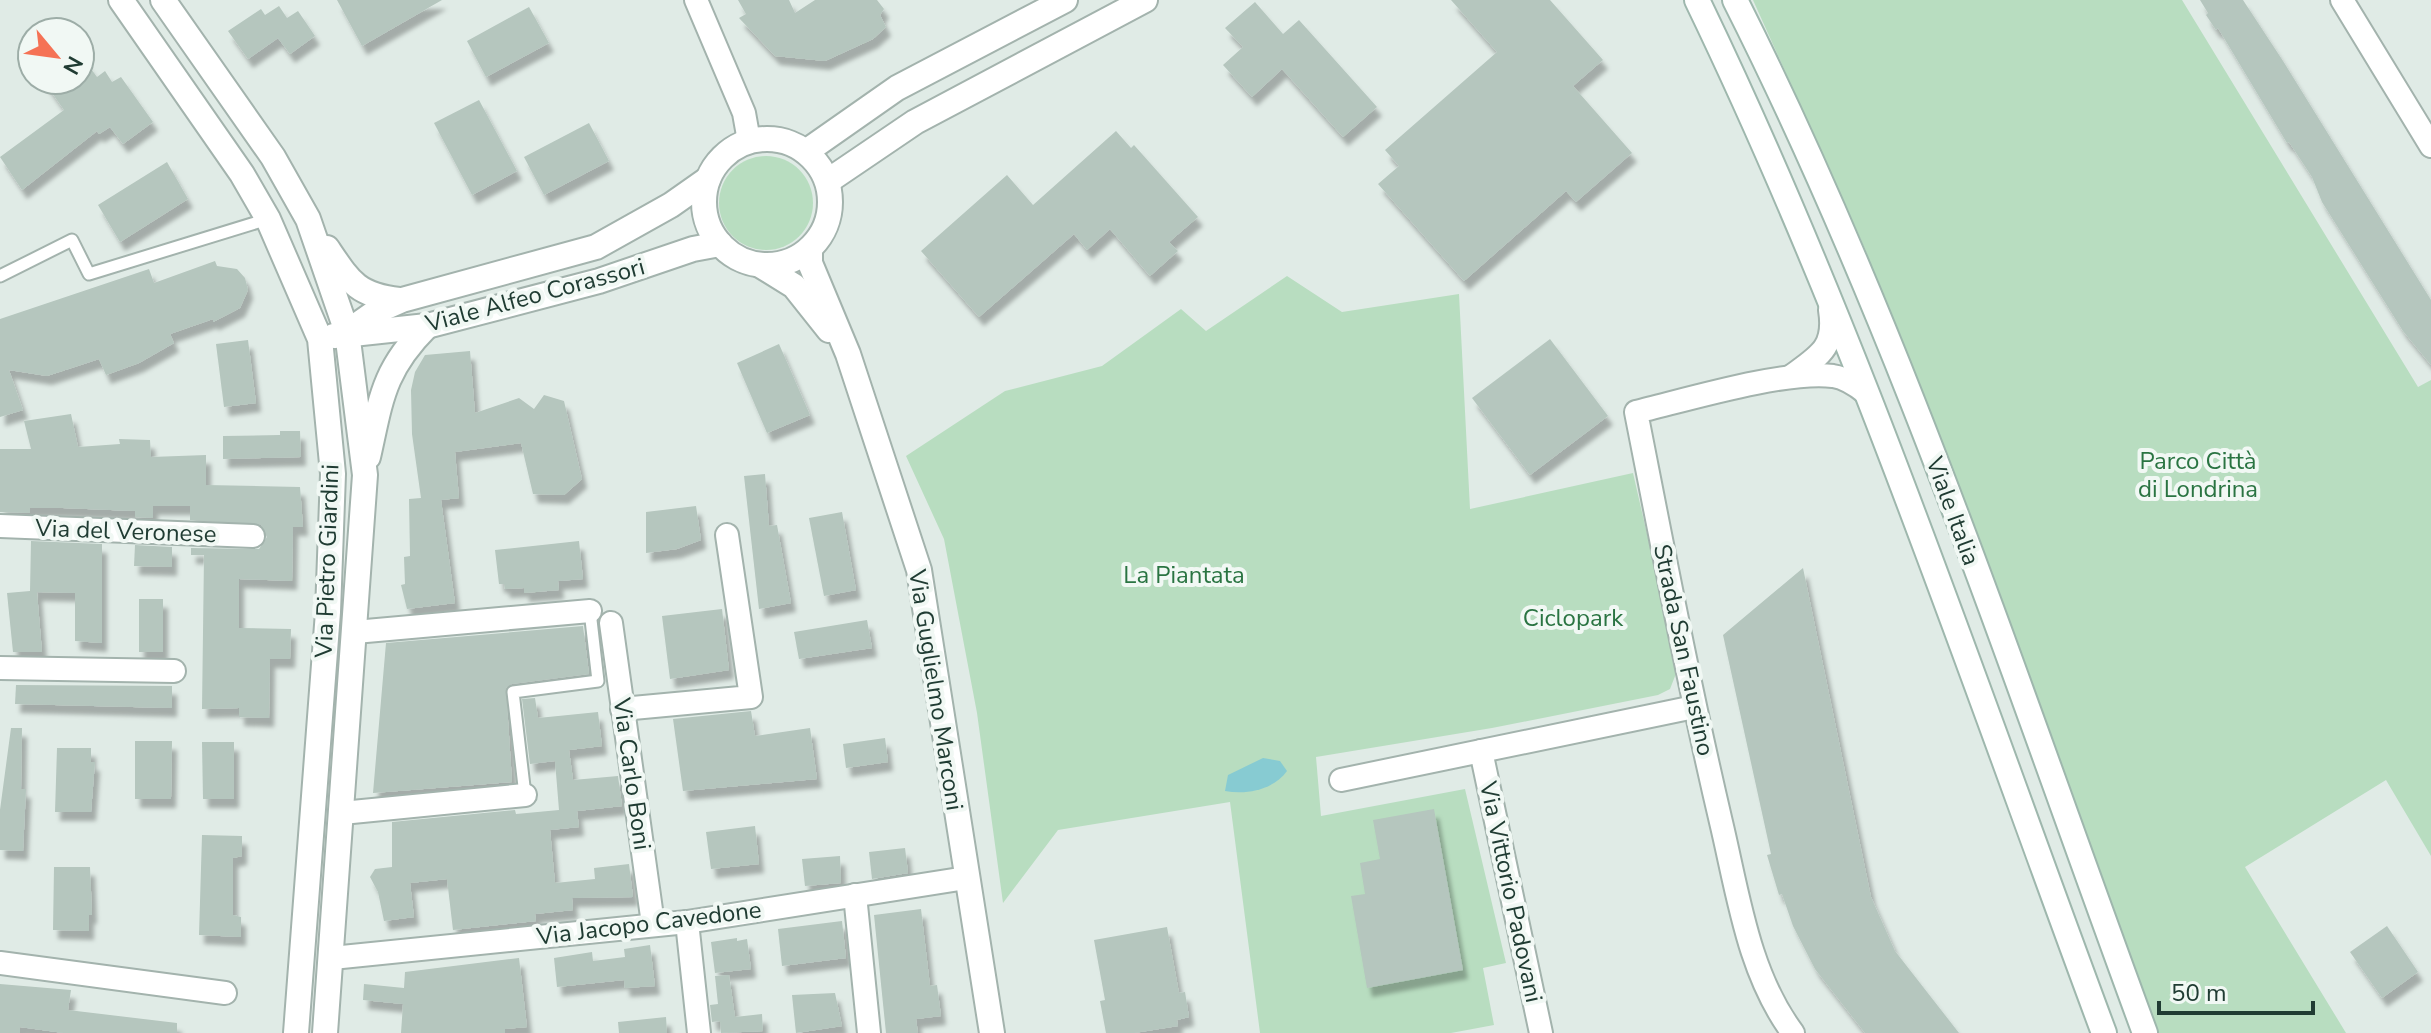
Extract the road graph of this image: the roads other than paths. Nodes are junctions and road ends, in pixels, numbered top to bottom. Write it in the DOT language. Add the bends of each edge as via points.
graph roads {
  1 [pos="121,0"];
  2 [pos="163,0"];
  3 [pos="696,0"];
  4 [pos="1065,0"];
  5 [pos="1145,0"];
  6 [pos="1697,0"];
  7 [pos="1735,0"];
  8 [pos="2342,0"];
  9 [pos="749,141"];
  10 [pos="2431,146"];
  11 [pos="807,151"];
  12 [pos="708,179"];
  13 [pos="828,181"];
  14 [pos="268,219"];
  15 [pos="308,219"];
  16 [pos="720,244"];
  17 [pos="810,249"];
  18 [pos="760,265"];
  19 [pos="0,276"];
  20 [pos="402,300"];
  21 [pos="1828,300"];
  22 [pos="427,326"];
  23 [pos="347,332"];
  24 [pos="320,339"];
  25 [pos="848,354"];
  26 [pos="1790,377"];
  27 [pos="1866,393"];
  28 [pos="365,475"];
  29 [pos="0,526"];
  30 [pos="727,535"];
  31 [pos="253,536"];
  32 [pos="590,611"];
  33 [pos="611,623"];
  34 [pos="355,632"];
  35 [pos="0,668"];
  36 [pos="174,671"];
  37 [pos="1694,707"];
  38 [pos="622,709"];
  39 [pos="1481,751"];
  40 [pos="1341,780"];
  41 [pos="525,795"];
  42 [pos="342,813"];
  43 [pos="966,878"];
  44 [pos="855,895"];
  45 [pos="687,922"];
  46 [pos="653,924"];
  47 [pos="332,958"];
  48 [pos="0,963"];
  49 [pos="225,993"];
  50 [pos="2103,1031"];
  51 [pos="296,1033"];
  52 [pos="325,1033"];
  53 [pos="699,1033"];
  54 [pos="869,1033"];
  55 [pos="992,1033"];
  56 [pos="1541,1033"];
  57 [pos="1793,1033"];
  58 [pos="2145,1033"];
  1 -- 14 [label="street, Via Pietro Giardini"];
  2 -- 15 [label="street, Via Pietro Giardini" via="273,157"];
  3 -- 9 [label="street" via="744,113"];
  4 -- 11 [label="street" via="897,88"];
  5 -- 13 [label="street" via="915,122"];
  6 -- 21 [label="street, Viale Italia" via="1745,99"];
  7 -- 58 [label="street, Viale Italia" via="1781,90 1913,403"];
  8 -- 10 [label="street"];
  9 -- 11 [label="street" via="788,141"];
  9 -- 12 [label="street" via="731,149"];
  11 -- 13 [label="street"];
  12 -- 16 [label="street" via="706,213"];
  12 -- 20 [label="street, Viale Alfeo Corassori" via="596,247"];
  13 -- 17 [label="street" via="829,217"];
  14 -- 19 [label="lane" via="89,274 72,240"];
  14 -- 24 [label="street, Via Pietro Giardini"];
  15 -- 20 [label="street, Viale Alfeo Corassori" via="347,276 370,296"];
  15 -- 23 [label="street, Via Pietro Giardini"];
  16 -- 18 [label="street" via="738,259"];
  16 -- 22 [label="street, Viale Alfeo Corassori"];
  17 -- 18 [label="street" via="787,262"];
  17 -- 25 [label="street, Via Guglielmo Marconi" via="810,263"];
  18 -- 25 [label="street, Via Guglielmo Marconi" via="794,286"];
  20 -- 23 [label="street, Viale Alfeo Corassori"];
  21 -- 26 [label="street, Strada San Faustino" via="1833,333 1820,355"];
  21 -- 27 [label="street, Viale Italia"];
  22 -- 23 [label="street, Viale Alfeo Corassori"];
  22 -- 28 [label="street, Via Pietro Giardini" via="401,352 383,389"];
  23 -- 24 [label="street, Viale Alfeo Corassori"];
  23 -- 28 [label="street, Via Pietro Giardini"];
  24 -- 51 [label="street, Via Pietro Giardini" via="333,474 328,612"];
  25 -- 43 [label="street, Via Guglielmo Marconi" via="919,570"];
  26 -- 27 [label="street, Strada San Faustino" via="1833,376"];
  26 -- 37 [label="street, Strada San Faustino" via="1636,412"];
  27 -- 50 [label="street, Viale Italia"];
  28 -- 34 [label="street, Via Pietro Giardini"];
  29 -- 31 [label="street, Via del Veronese"];
  30 -- 38 [label="street" via="751,697"];
  32 -- 34 [label="street"];
  32 -- 41 [label="lane" via="598,681 513,692"];
  33 -- 38 [label="street, Via Carlo Boni"];
  34 -- 42 [label="street, Via Pietro Giardini"];
  35 -- 36 [label="street"];
  37 -- 39 [label="street, Via Vittorio Padovani"];
  37 -- 57 [label="street, Strada San Faustino" via="1749,939 1770,994"];
  38 -- 46 [label="street, Via Carlo Boni"];
  39 -- 40 [label="street, Via Vittorio Padovani"];
  39 -- 56 [label="street, Via Vittorio Padovani"];
  41 -- 42 [label="street"];
  42 -- 47 [label="street, Via Pietro Giardini"];
  43 -- 44 [label="street, Via Jacopo Cavedone"];
  43 -- 55 [label="street, Via Guglielmo Marconi"];
  44 -- 45 [label="street, Via Jacopo Cavedone"];
  44 -- 54 [label="street"];
  45 -- 46 [label="street, Via Jacopo Cavedone"];
  45 -- 53 [label="street"];
  46 -- 47 [label="street, Via Jacopo Cavedone"];
  47 -- 52 [label="street, Via Pietro Giardini"];
  48 -- 49 [label="street"];
}
